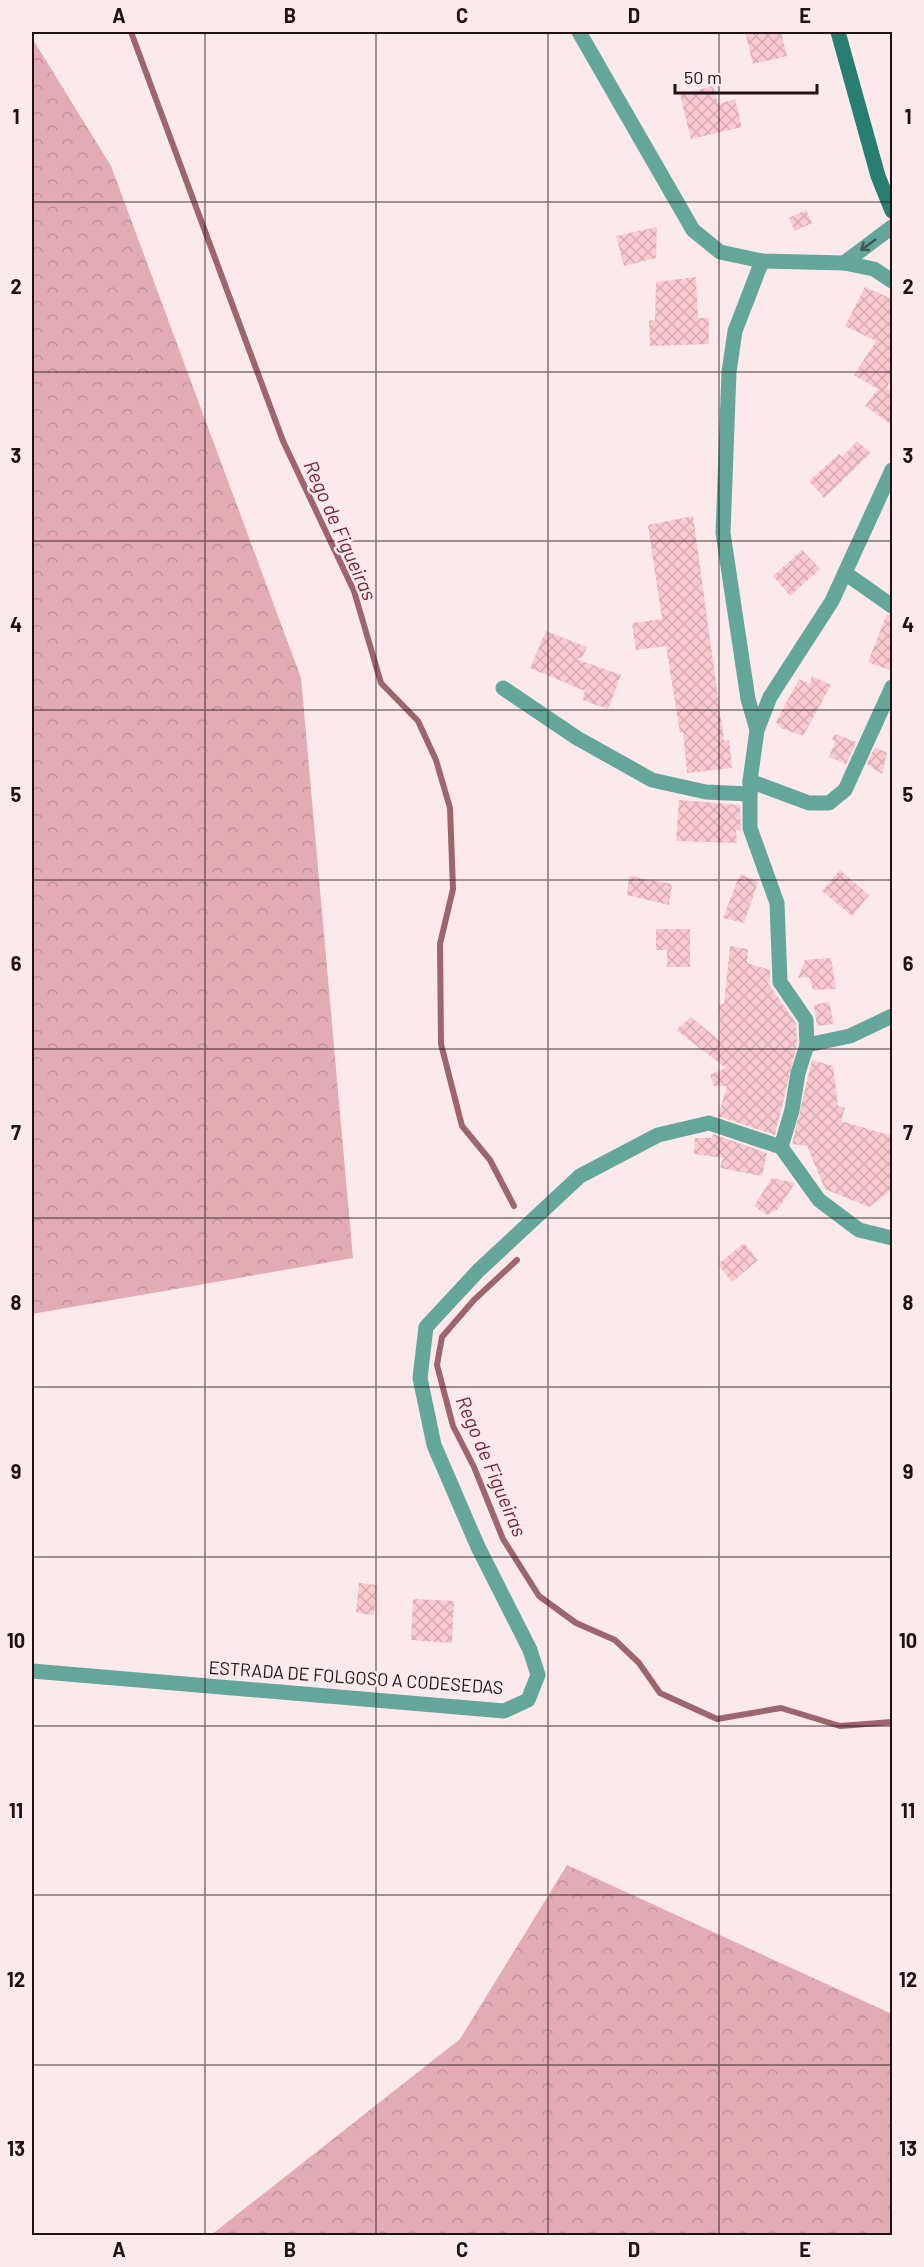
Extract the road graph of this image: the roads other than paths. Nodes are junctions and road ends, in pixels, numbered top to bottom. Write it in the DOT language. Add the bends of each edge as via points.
graph roads {
  1 [pos="579,32"];
  2 [pos="838,32"];
  3 [pos="892,211"];
  4 [pos="892,227"];
  5 [pos="762,261"];
  6 [pos="844,263"];
  7 [pos="892,281"];
  8 [pos="892,470"];
  9 [pos="845,573"];
  10 [pos="892,606"];
  11 [pos="892,687"];
  12 [pos="503,688"];
  13 [pos="757,730"];
  14 [pos="750,788"];
  15 [pos="892,1016"];
  16 [pos="807,1045"];
  17 [pos="782,1147"];
  18 [pos="892,1238"];
  19 [pos="32,1671"];
  1 -- 5 [label="street" via="693,230 720,252"];
  2 -- 3 [label="street" via="878,176"];
  4 -- 6 [label="street, one-way"];
  5 -- 6 [label="street"];
  5 -- 13 [label="street" via="735,331 723,533 748,699"];
  6 -- 7 [label="street" via="874,269"];
  8 -- 9 [label="street"];
  9 -- 10 [label="street"];
  9 -- 13 [label="street" via="832,601 770,697"];
  11 -- 14 [label="street" via="845,790 829,803 809,803 765,784"];
  12 -- 14 [label="street" via="577,738 652,780 706,792"];
  13 -- 14 [label="street"];
  14 -- 16 [label="street" via="750,828 777,903 780,982 806,1020"];
  15 -- 16 [label="street" via="850,1036"];
  16 -- 17 [label="street"];
  17 -- 18 [label="street" via="819,1200 859,1230"];
  17 -- 19 [label="street, ESTRADA DE FOLGOSO A CODESEDAS" via="709,1123 658,1135 580,1176 479,1270 426,1327 420,1378 434,1445 478,1547 530,1650 538,1675 528,1700 504,1711"];
}
